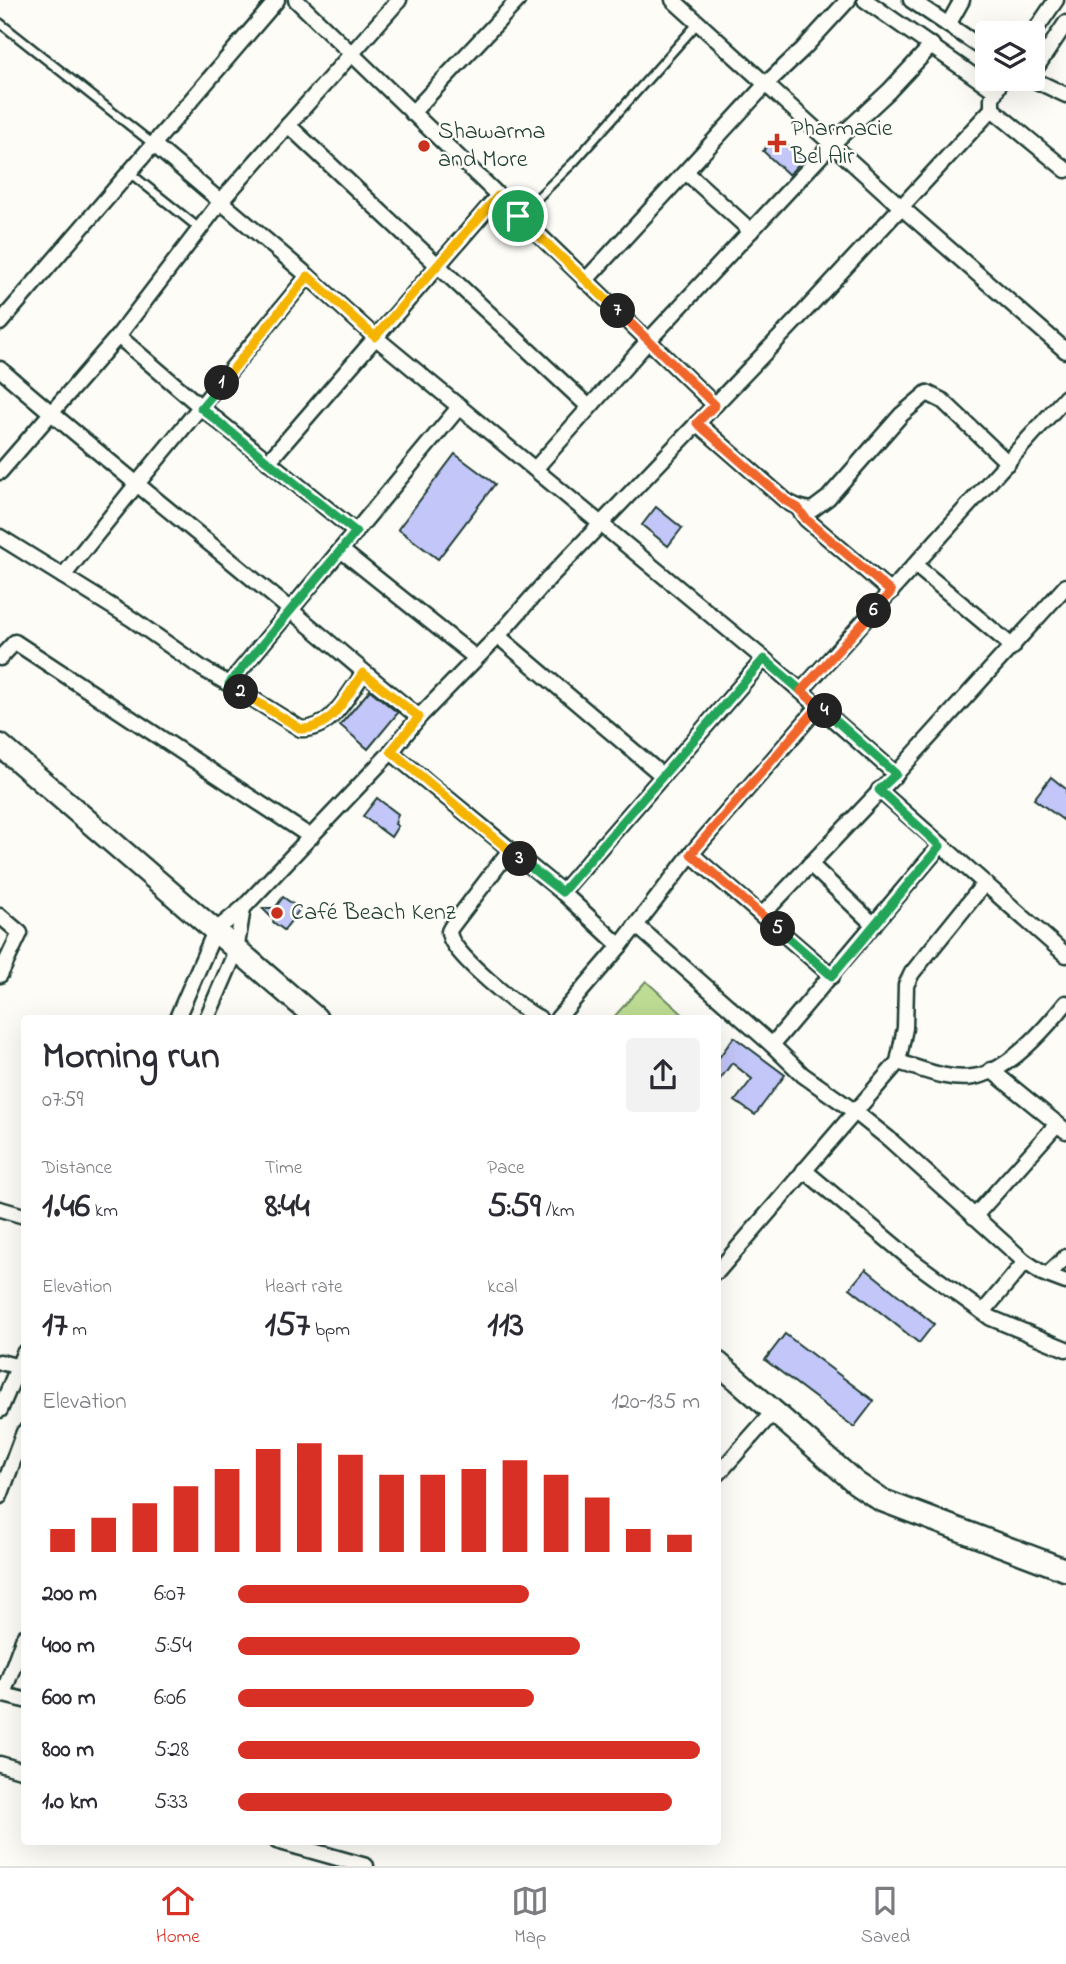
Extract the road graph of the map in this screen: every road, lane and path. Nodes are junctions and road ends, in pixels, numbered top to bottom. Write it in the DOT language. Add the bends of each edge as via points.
graph roads {
  1 [pos="277,0"];
  2 [pos="296,0"];
  3 [pos="399,0"];
  4 [pos="673,0"];
  5 [pos="848,0"];
  6 [pos="865,0"];
  7 [pos="911,0"];
  8 [pos="962,0"];
  9 [pos="1056,0"];
  10 [pos="508,3"];
  11 [pos="1042,21"];
  12 [pos="0,23"];
  13 [pos="698,23"];
  14 [pos="1066,23"];
  15 [pos="948,25"];
  16 [pos="975,43"];
  17 [pos="932,45"];
  18 [pos="351,54"];
  19 [pos="1045,56"];
  20 [pos="975,70"];
  21 [pos="767,83"];
  22 [pos="1045,83"];
  23 [pos="995,91"];
  24 [pos="1066,95"];
  25 [pos="992,109"];
  26 [pos="412,113"];
  27 [pos="288,125"];
  28 [pos="153,144"];
  29 [pos="832,144"];
  30 [pos="1066,170"];
  31 [pos="129,172"];
  32 [pos="687,173"];
  33 [pos="498,196"];
  34 [pos="221,201"];
  35 [pos="901,207"];
  36 [pos="518,216"];
  37 [pos="200,229"];
  38 [pos="751,231"];
  39 [pos="437,267"];
  40 [pos="308,276"];
  41 [pos="585,281"];
  42 [pos="0,323"];
  43 [pos="118,336"];
  44 [pos="375,337"];
  45 [pos="649,340"];
  46 [pos="1066,351"];
  47 [pos="0,369"];
  48 [pos="1066,397"];
  49 [pos="715,405"];
  50 [pos="460,406"];
  51 [pos="589,407"];
  52 [pos="201,408"];
  53 [pos="50,413"];
  54 [pos="697,423"];
  55 [pos="268,463"];
  56 [pos="1008,463"];
  57 [pos="535,469"];
  58 [pos="0,472"];
  59 [pos="136,485"];
  60 [pos="798,508"];
  61 [pos="600,524"];
  62 [pos="356,532"];
  63 [pos="0,537"];
  64 [pos="341,550"];
  65 [pos="915,565"];
  66 [pos="64,576"];
  67 [pos="1066,586"];
  68 [pos="891,592"];
  69 [pos="292,611"];
  70 [pos="498,636"];
  71 [pos="1013,647"];
  72 [pos="0,658"];
  73 [pos="476,659"];
  74 [pos="764,659"];
  75 [pos="363,673"];
  76 [pos="229,684"];
  77 [pos="801,691"];
  78 [pos="819,706"];
  79 [pos="419,717"];
  80 [pos="0,745"];
  81 [pos="391,751"];
  82 [pos="896,774"];
  83 [pos="663,776"];
  84 [pos="879,790"];
  85 [pos="311,837"];
  86 [pos="940,846"];
  87 [pos="510,850"];
  88 [pos="691,854"];
  89 [pos="810,864"];
  90 [pos="984,884"];
  91 [pos="562,892"];
  92 [pos="243,908"];
  93 [pos="762,915"];
  94 [pos="0,916"];
  95 [pos="636,925"];
  96 [pos="874,925"];
  97 [pos="215,932"];
  98 [pos="620,946"];
  99 [pos="236,951"];
  100 [pos="1066,955"];
  101 [pos="0,975"];
  102 [pos="832,976"];
  103 [pos="1066,1003"];
  104 [pos="178,1015"];
  105 [pos="208,1015"];
  106 [pos="312,1015"];
  107 [pos="532,1015"];
  108 [pos="561,1015"];
  109 [pos="772,1045"];
  110 [pos="898,1062"];
  111 [pos="991,1070"];
  112 [pos="854,1111"];
  113 [pos="1061,1128"];
  114 [pos="804,1170"];
  115 [pos="0,1209"];
  116 [pos="21,1215"];
  117 [pos="974,1217"];
  118 [pos="1066,1257"];
  119 [pos="1025,1262"];
  120 [pos="721,1267"];
  121 [pos="1047,1275"];
  122 [pos="1066,1282"];
  123 [pos="983,1312"];
  124 [pos="1066,1349"];
  125 [pos="0,1362"];
  126 [pos="21,1362"];
  127 [pos="21,1364"];
  128 [pos="721,1366"];
  129 [pos="0,1410"];
  130 [pos="774,1411"];
  131 [pos="21,1440"];
  132 [pos="721,1471"];
  133 [pos="0,1496"];
  134 [pos="1066,1570"];
  135 [pos="21,1644"];
  136 [pos="1,1694"];
  137 [pos="21,1699"];
  138 [pos="0,1764"];
  139 [pos="21,1770"];
  140 [pos="291,1845"];
  141 [pos="366,1866"];
  1 -- 28 [label="street"];
  2 -- 18 [label="street"];
  3 -- 18 [label="street"];
  4 -- 13 [label="street"];
  5 -- 21 [label="street"];
  6 -- 17 [label="street"];
  7 -- 15 [label="street"];
  8 -- 15 [label="street"];
  9 -- 11 [label="street"];
  10 -- 26 [label="street"];
  12 -- 28 [label="lane"];
  13 -- 21 [label="street"];
  13 -- 36 [label="lane" via="583,152"];
  14 -- 19 [label="street"];
  15 -- 16 [label="street"];
  17 -- 20 [label="street"];
  17 -- 29 [label="street"];
  18 -- 26 [label="street"];
  18 -- 27 [label="street"];
  21 -- 29 [label="street"];
  21 -- 32 [label="street"];
  22 -- 24 [label="street"];
  23 -- 25 [label="street"];
  25 -- 30 [label="street"];
  25 -- 35 [label="street"];
  26 -- 33 [label="street"];
  27 -- 34 [label="street"];
  27 -- 39 [label="street"];
  28 -- 31 [label="street"];
  28 -- 34 [label="street"];
  29 -- 35 [label="street"];
  29 -- 38 [label="street"];
  31 -- 37 [label="lane"];
  31 -- 42 [label="street"];
  32 -- 38 [label="street"];
  32 -- 41 [label="street"];
  33 -- 36 [label="street"];
  33 -- 39 [label="street"];
  34 -- 37 [label="street"];
  34 -- 40 [label="street"];
  35 -- 46 [label="street"];
  35 -- 49 [label="street"];
  36 -- 41 [label="street"];
  37 -- 43 [label="street"];
  38 -- 45 [label="street"];
  39 -- 44 [label="street"];
  39 -- 51 [label="street"];
  40 -- 44 [label="street"];
  40 -- 52 [label="street"];
  41 -- 45 [label="street"];
  43 -- 52 [label="street"];
  43 -- 53 [label="street"];
  44 -- 50 [label="street"];
  44 -- 55 [label="street"];
  45 -- 49 [label="street"];
  45 -- 51 [label="street"];
  47 -- 53 [label="street"];
  48 -- 56 [label="street"];
  49 -- 54 [label="street"];
  50 -- 57 [label="street"];
  50 -- 62 [label="street"];
  51 -- 57 [label="street"];
  52 -- 55 [label="street"];
  52 -- 59 [label="street"];
  53 -- 58 [label="street"];
  53 -- 59 [label="street"];
  54 -- 60 [label="street"];
  54 -- 61 [label="street"];
  55 -- 62 [label="street"];
  56 -- 60 [label="street" via="943,401 927,393 901,415 819,507"];
  56 -- 65 [label="street"];
  57 -- 61 [label="street"];
  59 -- 66 [label="street"];
  59 -- 69 [label="street"];
  60 -- 68 [label="street"];
  61 -- 70 [label="street"];
  61 -- 74 [label="street"];
  62 -- 64 [label="street"];
  63 -- 66 [label="street"];
  64 -- 69 [label="street"];
  64 -- 73 [label="street"];
  65 -- 68 [label="street"];
  65 -- 71 [label="street"];
  66 -- 76 [label="street"];
  67 -- 71 [label="street"];
  68 -- 77 [label="street"];
  69 -- 75 [label="street"];
  69 -- 76 [label="street"];
  70 -- 73 [label="street"];
  70 -- 83 [label="street"];
  71 -- 82 [label="street"];
  72 -- 85 [label="street" via="15,642"];
  73 -- 79 [label="street"];
  74 -- 77 [label="street"];
  74 -- 83 [label="street"];
  75 -- 76 [label="street" via="330,719 312,730 301,729"];
  75 -- 79 [label="street"];
  77 -- 78 [label="street"];
  78 -- 82 [label="street"];
  78 -- 88 [label="street"];
  79 -- 81 [label="street"];
  80 -- 97 [label="street"];
  81 -- 85 [label="street"];
  81 -- 87 [label="street"];
  82 -- 84 [label="street"];
  83 -- 91 [label="street"];
  84 -- 86 [label="street"];
  84 -- 89 [label="street"];
  85 -- 92 [label="street"];
  86 -- 90 [label="street"];
  86 -- 96 [label="street"];
  87 -- 91 [label="street"];
  87 -- 107 [label="street" via="452,926 450,936 453,945"];
  88 -- 93 [label="street"];
  88 -- 95 [label="street"];
  89 -- 93 [label="street"];
  89 -- 96 [label="street"];
  90 -- 100 [label="street"];
  90 -- 110 [label="street" via="906,985"];
  91 -- 98 [label="street"];
  92 -- 97 [label="street"];
  92 -- 99 [label="street"];
  93 -- 102 [label="street"];
  94 -- 101 [label="street" via="20,933"];
  95 -- 98 [label="street"];
  95 -- 109 [label="street"];
  96 -- 102 [label="street"];
  97 -- 99 [label="street"];
  97 -- 104 [label="street"];
  98 -- 108 [label="street"];
  99 -- 105 [label="street"];
  99 -- 106 [label="street"];
  102 -- 109 [label="street"];
  103 -- 111 [label="street" via="1046,1028"];
  109 -- 112 [label="street" via="803,1075"];
  110 -- 111 [label="street" via="946,1077 974,1077"];
  110 -- 112 [label="street"];
  111 -- 113 [label="street"];
  112 -- 114 [label="street"];
  112 -- 117 [label="street"];
  113 -- 117 [label="street"];
  114 -- 120 [label="street"];
  114 -- 123 [label="street" via="914,1262"];
  115 -- 116 [label="street"];
  117 -- 119 [label="street"];
  118 -- 121 [label="street"];
  119 -- 121 [label="street"];
  119 -- 123 [label="street"];
  121 -- 122 [label="street"];
  123 -- 124 [label="street"];
  125 -- 126 [label="street"];
  127 -- 129 [label="street"];
  128 -- 130 [label="street"];
  130 -- 132 [label="street"];
  130 -- 134 [label="street" via="881,1500"];
  131 -- 133 [label="street"];
  135 -- 136 [label="street"];
  136 -- 137 [label="street"];
  138 -- 139 [label="street"];
  140 -- 141 [label="street"];
}
